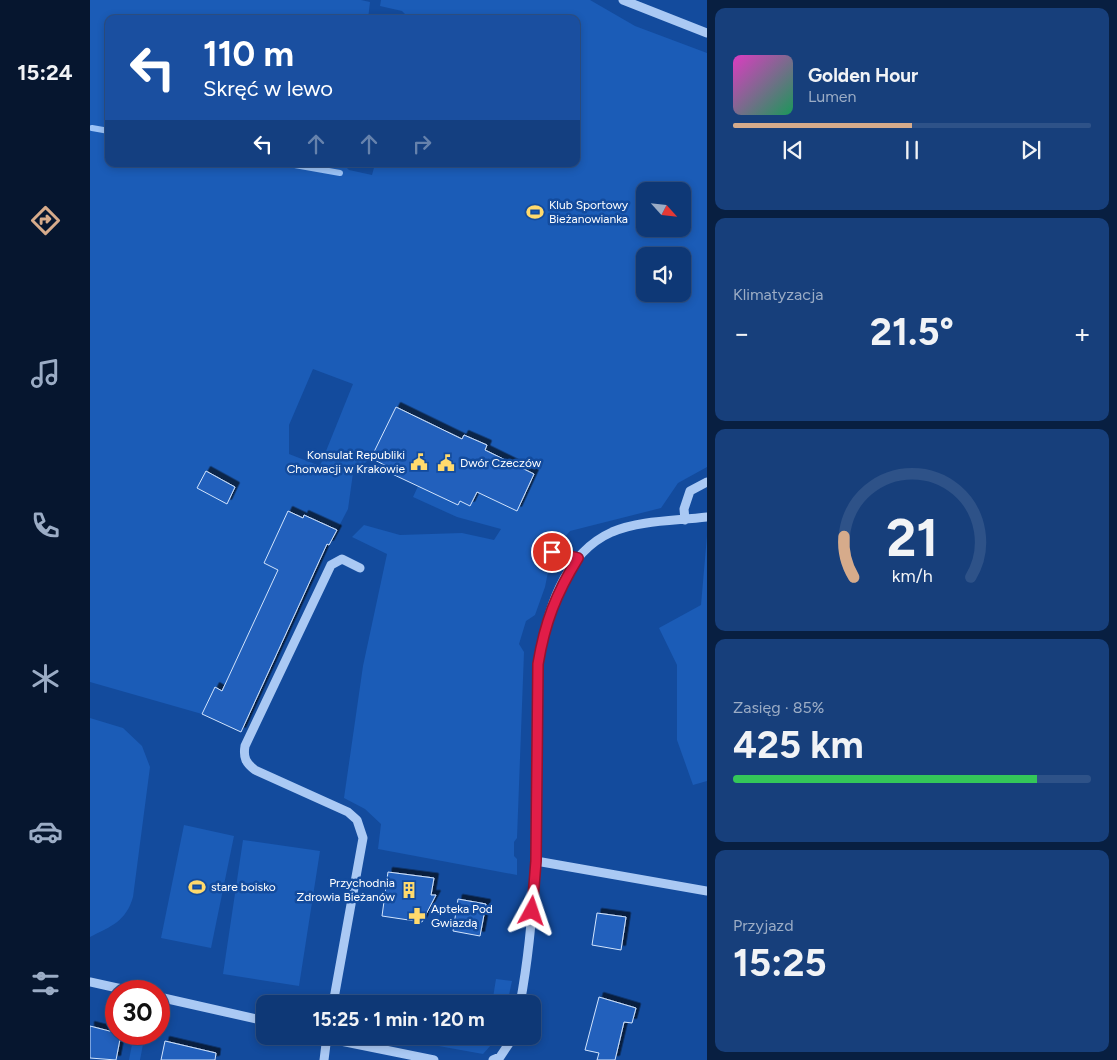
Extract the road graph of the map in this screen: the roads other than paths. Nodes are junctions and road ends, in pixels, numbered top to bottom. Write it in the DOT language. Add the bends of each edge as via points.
graph roads {
  1 [pos="623,0"];
  2 [pos="707,33"];
  3 [pos="707,482"];
  4 [pos="707,517"];
  5 [pos="685,520"];
  6 [pos="552,552"];
  7 [pos="578,558"];
  8 [pos="360,568"];
  9 [pos="536,861"];
  10 [pos="707,891"];
  11 [pos="90,982"];
  12 [pos="105,985"];
  13 [pos="335,995"];
  14 [pos="522,995"];
  15 [pos="170,999"];
  16 [pos="256,1019"];
  17 [pos="326,1045"];
  18 [pos="361,1045"];
  19 [pos="508,1045"];
  20 [pos="499,1059"];
  21 [pos="324,1060"];
  22 [pos="434,1060"];
  1 -- 2 [label="street"];
  3 -- 5 [label="street" via="690,491 684,509"];
  4 -- 5 [label="street"];
  5 -- 7 [label="street" via="614,532 598,540"];
  6 -- 7 [label="street"];
  7 -- 9 [label="street" via="552,605 538,664"];
  8 -- 13 [label="street" via="342,559 331,566 245,746 244,756 255,770 348,812 357,820 363,838"];
  9 -- 10 [label="street"];
  9 -- 14 [label="street"];
  11 -- 12 [label="street"];
  15 -- 16 [label="street"];
  17 -- 21 [label="street"];
  18 -- 22 [label="street"];
  19 -- 20 [label="street"];
}
